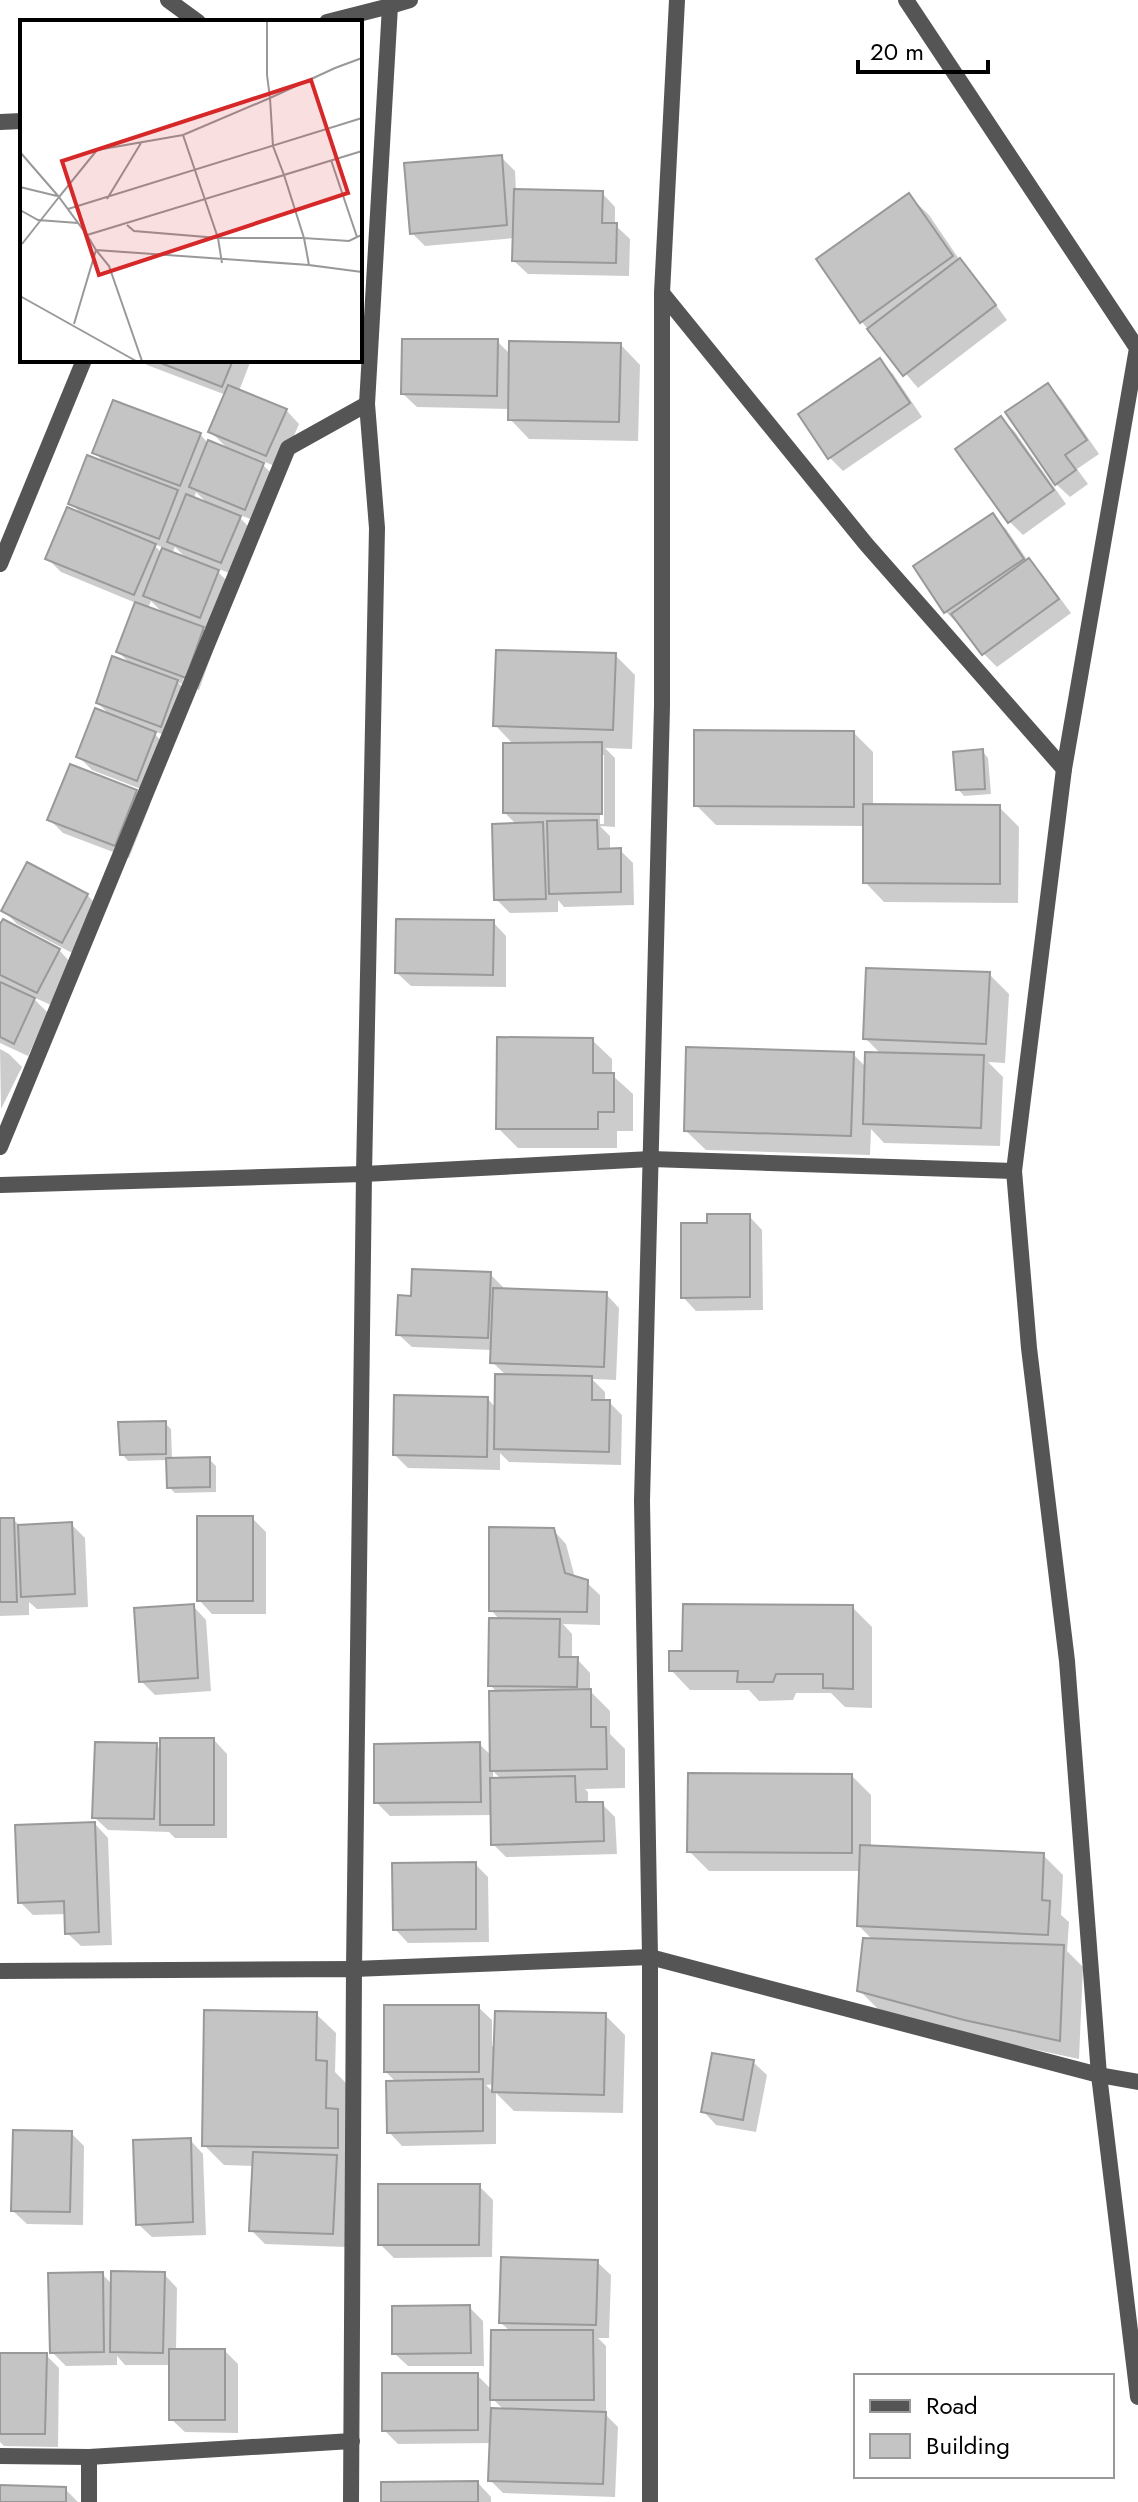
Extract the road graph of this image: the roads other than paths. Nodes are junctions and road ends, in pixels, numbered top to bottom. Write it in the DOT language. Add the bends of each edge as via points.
graph roads {
  1 [pos="168,0"];
  2 [pos="410,0"];
  3 [pos="677,0"];
  4 [pos="906,0"];
  5 [pos="390,6"];
  6 [pos="195,20"];
  7 [pos="335,20"];
  8 [pos="20,121"];
  9 [pos="0,122"];
  10 [pos="662,293"];
  11 [pos="83,362"];
  12 [pos="367,404"];
  13 [pos="0,564"];
  14 [pos="1064,769"];
  15 [pos="0,1147"];
  16 [pos="651,1159"];
  17 [pos="1014,1171"];
  18 [pos="364,1174"];
  19 [pos="0,1185"];
  20 [pos="650,1957"];
  21 [pos="354,1969"];
  22 [pos="0,1971"];
  23 [pos="1099,2075"];
  24 [pos="1138,2082"];
  25 [pos="1138,2397"];
  26 [pos="352,2441"];
  27 [pos="0,2456"];
  28 [pos="89,2457"];
  29 [pos="89,2502"];
  30 [pos="351,2502"];
  31 [pos="650,2502"];
  1 -- 6 [label="street"];
  2 -- 5 [label="street"];
  3 -- 10 [label="street"];
  4 -- 14 [label="street" via="1137,348"];
  5 -- 7 [label="street"];
  5 -- 12 [label="street"];
  8 -- 9 [label="street"];
  10 -- 14 [label="street" via="866,544"];
  10 -- 16 [label="street" via="662,706"];
  11 -- 13 [label="street"];
  12 -- 15 [label="street" via="288,448"];
  12 -- 18 [label="street" via="377,528"];
  14 -- 17 [label="street"];
  16 -- 17 [label="street"];
  16 -- 18 [label="street"];
  16 -- 20 [label="street" via="642,1501"];
  17 -- 23 [label="street" via="1029,1348 1067,1661"];
  18 -- 19 [label="street"];
  18 -- 21 [label="street"];
  20 -- 21 [label="street"];
  20 -- 23 [label="street"];
  20 -- 31 [label="street"];
  21 -- 22 [label="street"];
  21 -- 26 [label="street"];
  23 -- 24 [label="street"];
  23 -- 25 [label="street"];
  26 -- 28 [label="street"];
  26 -- 30 [label="street"];
  27 -- 28 [label="street"];
  28 -- 29 [label="street"];
}
